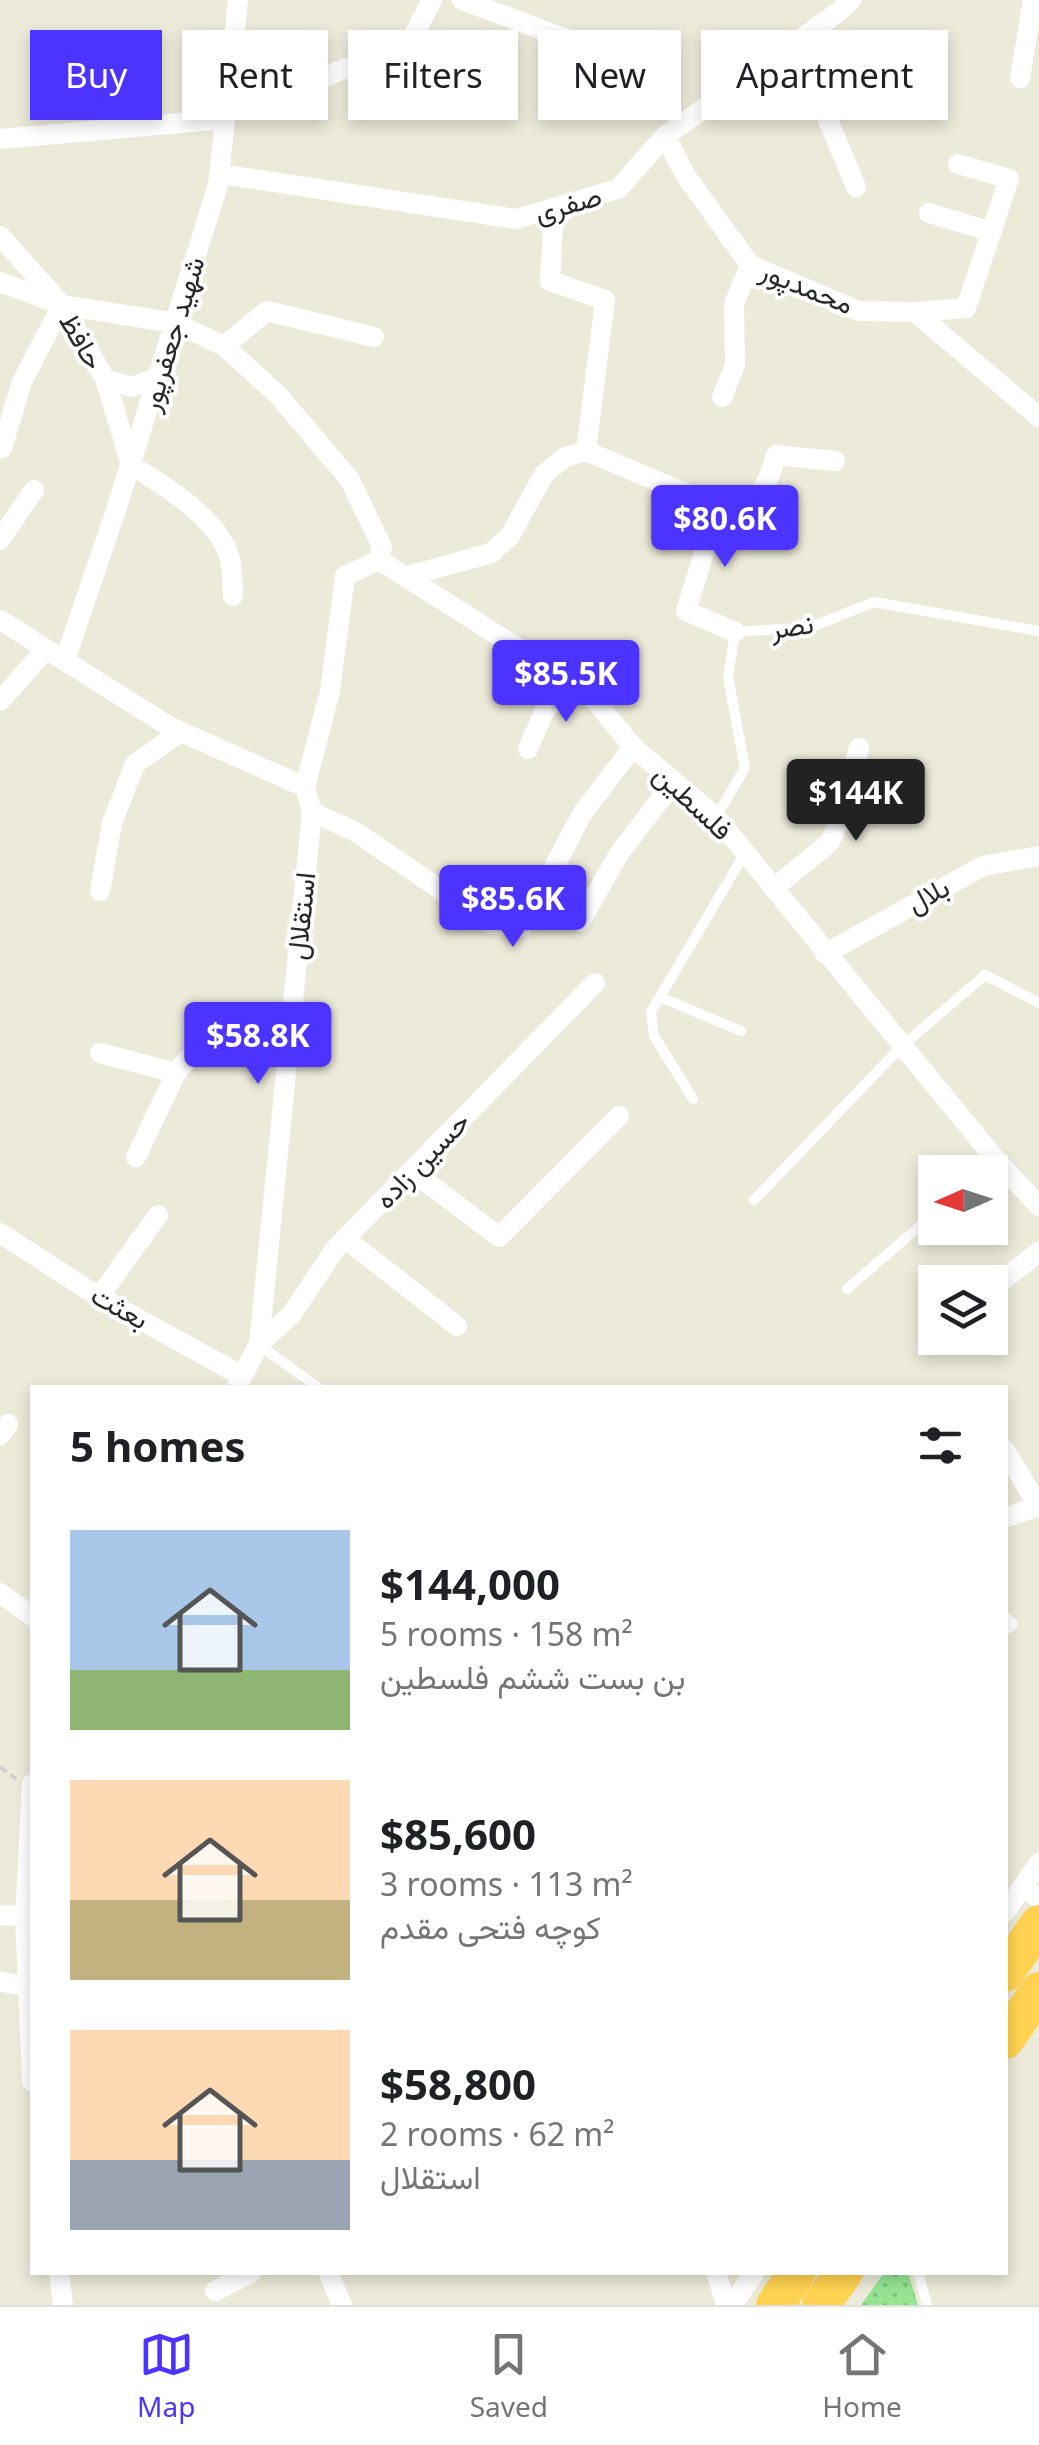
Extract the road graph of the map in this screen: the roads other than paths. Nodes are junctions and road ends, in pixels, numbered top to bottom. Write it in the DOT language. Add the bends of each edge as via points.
graph roads {
  1 [pos="238,0"];
  2 [pos="432,0"];
  3 [pos="462,0"];
  4 [pos="851,0"];
  5 [pos="1033,0"];
  6 [pos="235,30"];
  7 [pos="542,30"];
  8 [pos="813,30"];
  9 [pos="328,76"];
  10 [pos="1020,78"];
  11 [pos="701,110"];
  12 [pos="214,120"];
  13 [pos="225,120"];
  14 [pos="828,120"];
  15 [pos="664,136"];
  16 [pos="0,139"];
  17 [pos="958,164"];
  18 [pos="220,174"];
  19 [pos="856,187"];
  20 [pos="554,208"];
  21 [pos="929,213"];
  22 [pos="992,232"];
  23 [pos="0,236"];
  24 [pos="750,265"];
  25 [pos="0,282"];
  26 [pos="62,305"];
  27 [pos="916,312"];
  28 [pos="175,322"];
  29 [pos="374,337"];
  30 [pos="224,346"];
  31 [pos="158,377"];
  32 [pos="105,379"];
  33 [pos="722,397"];
  34 [pos="1039,416"];
  35 [pos="2,448"];
  36 [pos="586,451"];
  37 [pos="835,461"];
  38 [pos="131,465"];
  39 [pos="34,490"];
  40 [pos="718,507"];
  41 [pos="0,540"];
  42 [pos="378,560"];
  43 [pos="406,578"];
  44 [pos="233,596"];
  45 [pos="0,620"];
  46 [pos="1039,631"];
  47 [pos="735,632"];
  48 [pos="46,648"];
  49 [pos="66,660"];
  50 [pos="568,681"];
  51 [pos="0,701"];
  52 [pos="180,732"];
  53 [pos="633,747"];
  54 [pos="858,748"];
  55 [pos="528,749"];
  56 [pos="674,782"];
  57 [pos="305,788"];
  58 [pos="312,812"];
  59 [pos="716,817"];
  60 [pos="746,852"];
  61 [pos="1039,856"];
  62 [pos="774,888"];
  63 [pos="100,891"];
  64 [pos="580,922"];
  65 [pos="826,954"];
  66 [pos="595,983"];
  67 [pos="660,996"];
  68 [pos="1039,1003"];
  69 [pos="741,1031"];
  70 [pos="288,1038"];
  71 [pos="902,1046"];
  72 [pos="100,1053"];
  73 [pos="176,1073"];
  74 [pos="692,1099"];
  75 [pos="619,1116"];
  76 [pos="981,1155"];
  77 [pos="136,1157"];
  78 [pos="412,1171"];
  79 [pos="1008,1181"];
  80 [pos="754,1200"];
  81 [pos="1039,1206"];
  82 [pos="158,1216"];
  83 [pos="918,1228"];
  84 [pos="0,1233"];
  85 [pos="346,1239"];
  86 [pos="1039,1252"];
  87 [pos="1008,1276"];
  88 [pos="847,1289"];
  89 [pos="99,1297"];
  90 [pos="457,1326"];
  91 [pos="258,1344"];
  92 [pos="239,1382"];
  93 [pos="314,1385"];
  94 [pos="1008,1455"];
  95 [pos="1038,1506"];
  96 [pos="1008,1517"];
  97 [pos="0,1593"];
  98 [pos="30,1615"];
  99 [pos="30,1822"];
  100 [pos="1039,1863"];
  101 [pos="1031,1892"];
  102 [pos="1008,1910"];
  103 [pos="0,1915"];
  104 [pos="25,1916"];
  105 [pos="1039,1924"];
  106 [pos="1008,1969"];
  107 [pos="0,1982"];
  108 [pos="28,1986"];
  109 [pos="1039,1991"];
  110 [pos="30,2028"];
  111 [pos="1008,2036"];
  112 [pos="59,2275"];
  113 [pos="246,2275"];
  114 [pos="329,2275"];
  115 [pos="717,2275"];
  116 [pos="753,2275"];
  117 [pos="795,2275"];
  118 [pos="842,2275"];
  119 [pos="919,2275"];
  120 [pos="215,2290"];
  121 [pos="64,2305"];
  122 [pos="342,2305"];
  123 [pos="729,2305"];
  124 [pos="774,2305"];
  125 [pos="822,2305"];
  126 [pos="927,2305"];
  1 -- 6 [label="street, شهید جعفرپور"];
  2 -- 9 [label="street" via="400,62"];
  3 -- 7 [label="street"];
  4 -- 8 [label="street, صفری"];
  5 -- 10 [label="street"];
  11 -- 15 [label="street, صفری"];
  12 -- 16 [label="street"];
  13 -- 18 [label="street, شهید جعفرپور"];
  14 -- 19 [label="street"];
  15 -- 20 [label="street, صفری" via="618,189"];
  15 -- 24 [label="street, محمدپور"];
  17 -- 22 [label="street" via="1010,179"];
  18 -- 20 [label="street, صفری" via="516,219"];
  18 -- 28 [label="street, شهید جعفرپور"];
  20 -- 36 [label="street" via="550,281 605,300"];
  21 -- 22 [label="street"];
  22 -- 27 [label="street, محمدپور" via="966,308"];
  23 -- 26 [label="street, حافظ"];
  24 -- 27 [label="street, محمدپور" via="858,311"];
  24 -- 33 [label="street" via="734,304 735,365"];
  25 -- 26 [label="street"];
  26 -- 28 [label="street"];
  26 -- 32 [label="street, حافظ"];
  26 -- 35 [label="street" via="22,382"];
  27 -- 34 [label="street"];
  28 -- 30 [label="street"];
  28 -- 31 [label="street, شهید جعفرپور"];
  29 -- 30 [label="street" via="267,311"];
  30 -- 42 [label="street" via="278,395 350,480 382,547"];
  31 -- 32 [label="street" via="132,387"];
  31 -- 38 [label="street, شهید جعفرپور"];
  32 -- 38 [label="street, حافظ"];
  36 -- 40 [label="street"];
  36 -- 43 [label="street" via="544,474 510,536 491,553"];
  37 -- 40 [label="street" via="776,455 759,494"];
  38 -- 44 [label="street" via="206,521 229,554"];
  38 -- 49 [label="street, شهید جعفرپور"];
  39 -- 41 [label="street"];
  40 -- 47 [label="street" via="686,611"];
  42 -- 43 [label="street, فلسطین"];
  42 -- 57 [label="street" via="345,576 330,691"];
  43 -- 50 [label="street, فلسطین"];
  45 -- 48 [label="street"];
  46 -- 47 [label="lane, نصر" via="874,602 812,627"];
  47 -- 59 [label="lane, نصر" via="728,677 745,768"];
  48 -- 49 [label="street"];
  48 -- 51 [label="street"];
  49 -- 52 [label="street"];
  50 -- 53 [label="street, فلسطین" via="590,694"];
  50 -- 55 [label="street"];
  52 -- 57 [label="street"];
  52 -- 63 [label="street" via="135,764 112,823"];
  53 -- 56 [label="street, فلسطین"];
  53 -- 58 [label="street" via="582,814 522,926 491,924 354,831"];
  54 -- 62 [label="street" via="829,843"];
  56 -- 59 [label="street, فلسطین"];
  56 -- 64 [label="street" via="620,852"];
  57 -- 58 [label="street, استقلال"];
  58 -- 70 [label="street, استقلال"];
  59 -- 60 [label="street, فلسطین"];
  60 -- 62 [label="street, فلسطین"];
  60 -- 67 [label="lane"];
  61 -- 65 [label="street, بلال" via="984,866"];
  62 -- 65 [label="street, فلسطین"];
  65 -- 71 [label="street, فلسطین"];
  66 -- 78 [label="street, حسین زاده"];
  67 -- 69 [label="lane"];
  67 -- 74 [label="lane" via="651,1012 654,1036"];
  68 -- 71 [label="lane" via="984,975"];
  70 -- 73 [label="street" via="237,1020"];
  70 -- 91 [label="street, استقلال"];
  71 -- 76 [label="street, فلسطین"];
  71 -- 80 [label="lane"];
  72 -- 73 [label="street"];
  73 -- 77 [label="street"];
  75 -- 78 [label="street" via="499,1237"];
  78 -- 85 [label="street, حسین زاده"];
  79 -- 81 [label="street, فلسطین"];
  82 -- 89 [label="street"];
  83 -- 88 [label="lane"];
  84 -- 89 [label="street, بعثت"];
  85 -- 90 [label="street"];
  85 -- 91 [label="street, حسین زاده" via="290,1315"];
  86 -- 87 [label="street"];
  89 -- 92 [label="street, بعثت"];
  91 -- 92 [label="street, استقلال"];
  91 -- 93 [label="lane"];
  94 -- 95 [label="street"];
  95 -- 96 [label="street"];
  97 -- 98 [label="street"];
  99 -- 104 [label="street"];
  100 -- 101 [label="street"];
  101 -- 102 [label="street"];
  103 -- 104 [label="street"];
  104 -- 108 [label="street"];
  105 -- 106 [label="highway"];
  107 -- 108 [label="street"];
  108 -- 110 [label="street"];
  109 -- 111 [label="highway"];
  112 -- 121 [label="street"];
  113 -- 120 [label="street"];
  114 -- 122 [label="street"];
  115 -- 123 [label="street"];
  116 -- 123 [label="street"];
  117 -- 124 [label="highway"];
  118 -- 125 [label="highway"];
  119 -- 126 [label="lane"];
}
